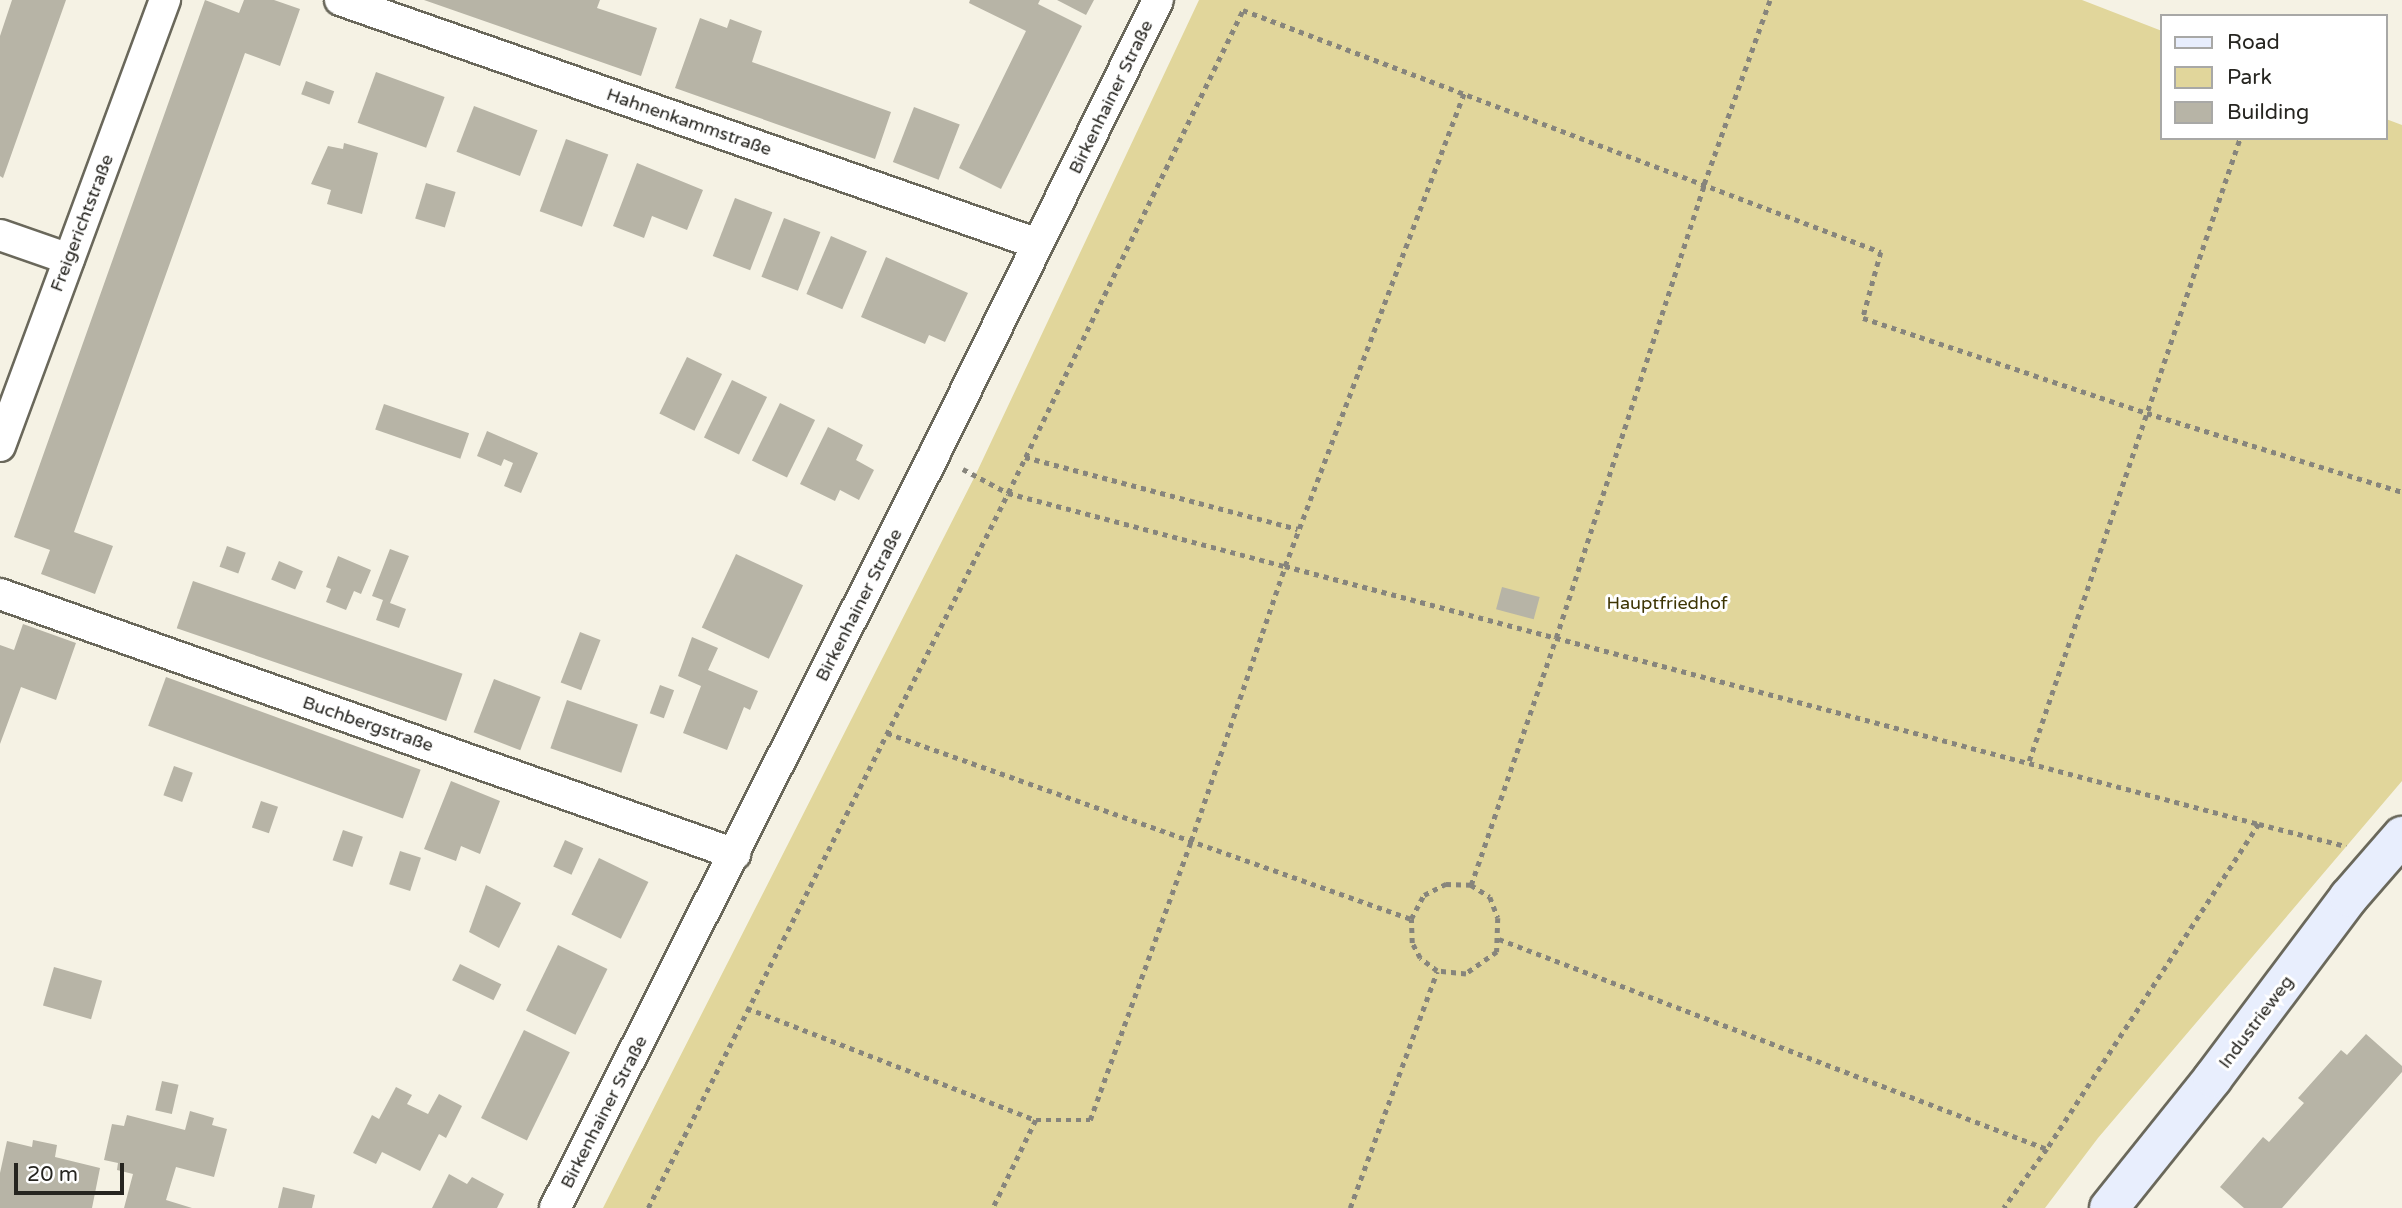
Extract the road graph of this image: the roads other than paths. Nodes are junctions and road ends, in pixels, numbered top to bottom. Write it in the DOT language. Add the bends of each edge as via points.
graph roads {
  1 [pos="165,0"];
  2 [pos="340,0"];
  3 [pos="1158,0"];
  4 [pos="0,235"];
  5 [pos="1038,244"];
  6 [pos="69,259"];
  7 [pos="0,446"];
  8 [pos="0,594"];
  9 [pos="2393,846"];
  10 [pos="735,854"];
  11 [pos="2111,1207"];
  12 [pos="555,1208"];
  1 -- 6 [label="street, Freigerichtstraße"];
  2 -- 5 [label="street, Hahnenkammstraße"];
  3 -- 5 [label="street, Birkenhainer Straße"];
  4 -- 6 [label="street"];
  5 -- 10 [label="street, Birkenhainer Straße"];
  6 -- 7 [label="street, Freigerichtstraße"];
  8 -- 10 [label="street, Buchbergstraße"];
  9 -- 11 [label="street, Industrieweg"];
  10 -- 12 [label="street, Birkenhainer Straße"];
}
